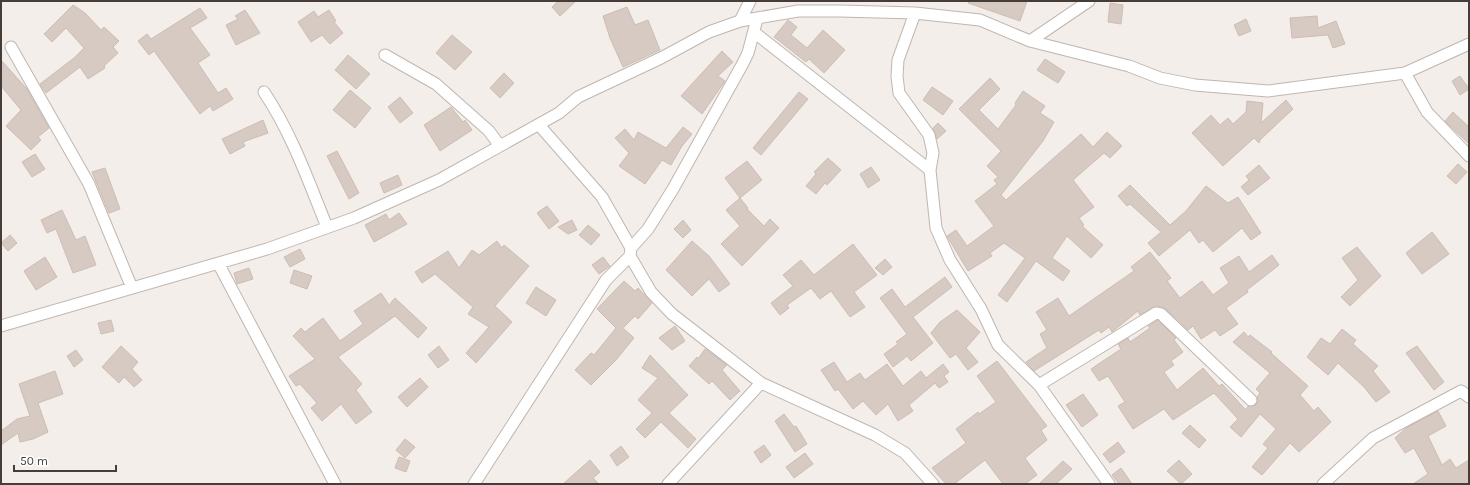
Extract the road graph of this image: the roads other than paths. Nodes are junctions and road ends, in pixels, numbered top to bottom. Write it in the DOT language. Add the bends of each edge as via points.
graph roads {
  1 [pos="750,1"];
  2 [pos="1089,1"];
  3 [pos="915,13"];
  4 [pos="757,19"];
  5 [pos="740,21"];
  6 [pos="755,33"];
  7 [pos="1030,41"];
  8 [pos="1469,44"];
  9 [pos="11,47"];
  10 [pos="385,55"];
  11 [pos="1405,74"];
  12 [pos="264,92"];
  13 [pos="538,125"];
  14 [pos="500,146"];
  15 [pos="1469,156"];
  16 [pos="930,170"];
  17 [pos="327,227"];
  18 [pos="630,252"];
  19 [pos="218,263"];
  20 [pos="132,288"];
  21 [pos="1,326"];
  22 [pos="760,383"];
  23 [pos="1039,385"];
  24 [pos="1469,396"];
  25 [pos="1251,400"];
  26 [pos="335,484"];
  27 [pos="474,484"];
  28 [pos="668,484"];
  29 [pos="933,484"];
  30 [pos="1109,484"];
  31 [pos="1323,484"];
  1 -- 5 [label="street"];
  2 -- 7 [label="street"];
  3 -- 4 [label="street" via="798,11"];
  3 -- 7 [label="street" via="980,20"];
  3 -- 16 [label="street" via="898,60 897,76 899,93 929,135 933,153"];
  4 -- 5 [label="street"];
  4 -- 6 [label="street"];
  5 -- 13 [label="street" via="710,32 578,97 559,113"];
  6 -- 16 [label="street"];
  6 -- 18 [label="street" via="742,65 674,189"];
  7 -- 11 [label="street" via="1188,84 1268,92"];
  8 -- 11 [label="street"];
  9 -- 20 [label="street" via="89,184"];
  10 -- 14 [label="street" via="436,84 490,131"];
  11 -- 15 [label="street" via="1426,112"];
  12 -- 17 [label="street" via="295,144"];
  13 -- 14 [label="street"];
  13 -- 18 [label="street" via="602,197"];
  14 -- 17 [label="street" via="439,180 354,218"];
  16 -- 23 [label="street" via="936,228 950,260 981,309 998,345"];
  17 -- 19 [label="street" via="267,249"];
  18 -- 22 [label="street" via="651,292 672,314"];
  18 -- 27 [label="street" via="606,280"];
  19 -- 20 [label="street"];
  19 -- 26 [label="street"];
  20 -- 21 [label="street"];
  22 -- 28 [label="street"];
  22 -- 29 [label="street" via="875,435 905,453"];
  23 -- 25 [label="street" via="1156,313 1161,314"];
  23 -- 30 [label="street"];
  24 -- 31 [label="street" via="1461,390 1373,438"];
}
